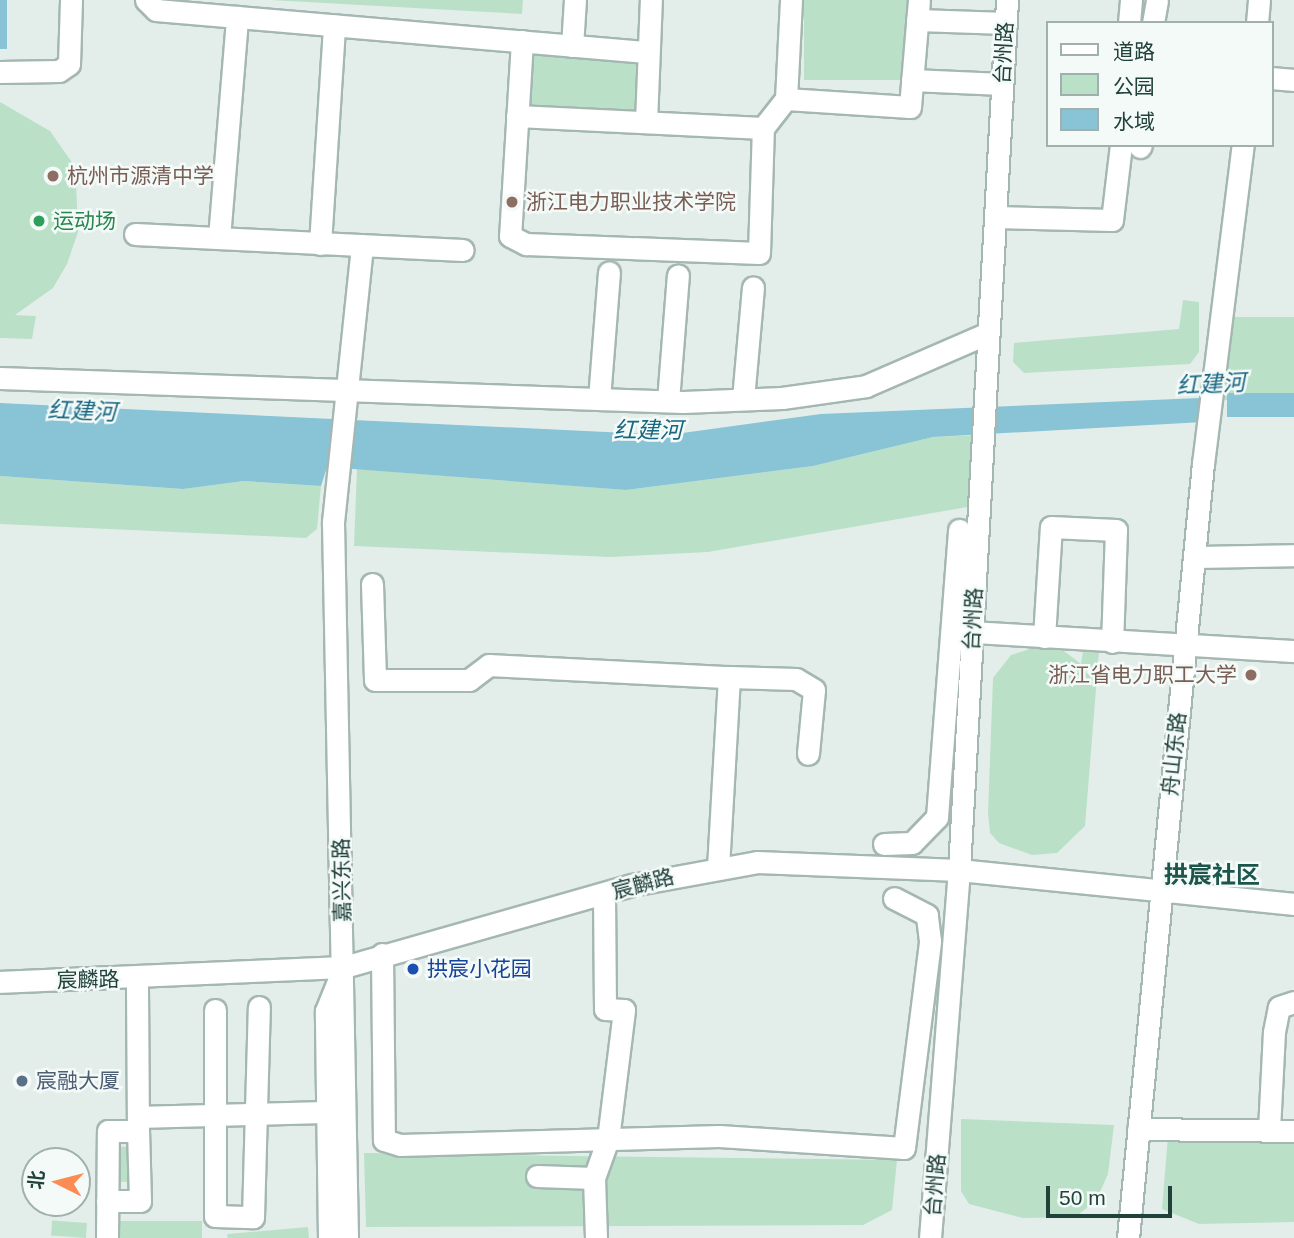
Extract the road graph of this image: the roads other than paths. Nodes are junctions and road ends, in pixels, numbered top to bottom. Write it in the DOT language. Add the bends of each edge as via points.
graph roads {
  1 [pos="71,0"];
  2 [pos="575,0"];
  3 [pos="651,0"];
  4 [pos="791,0"];
  5 [pos="1007,0"];
  6 [pos="1131,0"];
  7 [pos="1157,0"];
  8 [pos="1259,0"];
  9 [pos="151,5"];
  10 [pos="918,10"];
  11 [pos="237,17"];
  12 [pos="1129,21"];
  13 [pos="1153,21"];
  14 [pos="1257,21"];
  15 [pos="1006,23"];
  16 [pos="334,25"];
  17 [pos="522,41"];
  18 [pos="572,46"];
  19 [pos="648,52"];
  20 [pos="0,72"];
  21 [pos="1273,78"];
  22 [pos="912,79"];
  23 [pos="1294,79"];
  24 [pos="1002,84"];
  25 [pos="786,99"];
  26 [pos="517,116"];
  27 [pos="646,122"];
  28 [pos="763,128"];
  29 [pos="1134,147"];
  30 [pos="1242,147"];
  31 [pos="995,217"];
  32 [pos="135,234"];
  33 [pos="219,239"];
  34 [pos="320,244"];
  35 [pos="362,246"];
  36 [pos="463,250"];
  37 [pos="609,272"];
  38 [pos="678,275"];
  39 [pos="753,287"];
  40 [pos="988,334"];
  41 [pos="0,379"];
  42 [pos="348,388"];
  43 [pos="599,399"];
  44 [pos="743,399"];
  45 [pos="668,401"];
  46 [pos="959,530"];
  47 [pos="1294,555"];
  48 [pos="1194,557"];
  49 [pos="372,584"];
  50 [pos="973,632"];
  51 [pos="1044,637"];
  52 [pos="1112,642"];
  53 [pos="1186,642"];
  54 [pos="1294,652"];
  55 [pos="729,677"];
  56 [pos="808,754"];
  57 [pos="938,803"];
  58 [pos="962,805"];
  59 [pos="884,844"];
  60 [pos="718,865"];
  61 [pos="959,870"];
  62 [pos="1160,889"];
  63 [pos="604,894"];
  64 [pos="894,898"];
  65 [pos="1294,904"];
  66 [pos="382,954"];
  67 [pos="344,967"];
  68 [pos="137,979"];
  69 [pos="0,982"];
  70 [pos="1294,1002"];
  71 [pos="260,1007"];
  72 [pos="215,1010"];
  73 [pos="324,1112"];
  74 [pos="256,1114"];
  75 [pos="217,1115"];
  76 [pos="138,1124"];
  77 [pos="1138,1129"];
  78 [pos="1269,1130"];
  79 [pos="1294,1131"];
  80 [pos="608,1139"];
  81 [pos="537,1176"];
  82 [pos="594,1178"];
  83 [pos="107,1201"];
  84 [pos="107,1238"];
  85 [pos="328,1238"];
  86 [pos="347,1238"];
  87 [pos="596,1238"];
  88 [pos="930,1238"];
  89 [pos="1128,1238"];
  1 -- 20 [label="street" via="69,64 59,71"];
  2 -- 18 [label="street"];
  3 -- 19 [label="street"];
  4 -- 25 [label="street"];
  5 -- 15 [label="street, 台州路"];
  6 -- 12 [label="street"];
  7 -- 13 [label="street"];
  8 -- 14 [label="street"];
  9 -- 11 [label="street"];
  10 -- 15 [label="street"];
  10 -- 22 [label="street"];
  11 -- 16 [label="street"];
  11 -- 33 [label="street"];
  15 -- 24 [label="street, 台州路"];
  16 -- 17 [label="street"];
  16 -- 34 [label="street"];
  17 -- 18 [label="street"];
  17 -- 26 [label="street"];
  18 -- 19 [label="street"];
  19 -- 27 [label="street"];
  21 -- 23 [label="street"];
  22 -- 24 [label="street"];
  22 -- 25 [label="street" via="910,107"];
  24 -- 31 [label="street, 台州路"];
  25 -- 28 [label="street"];
  26 -- 27 [label="street"];
  26 -- 28 [label="street" via="510,236 526,244 759,253"];
  27 -- 28 [label="street"];
  29 -- 31 [label="street" via="1112,220"];
  30 -- 48 [label="street, 舟山东路"];
  31 -- 40 [label="street, 台州路"];
  32 -- 33 [label="street"];
  33 -- 34 [label="street"];
  34 -- 35 [label="street"];
  35 -- 36 [label="street"];
  35 -- 42 [label="street, 嘉兴东路"];
  37 -- 43 [label="street"];
  38 -- 45 [label="street"];
  39 -- 44 [label="street"];
  40 -- 44 [label="street" via="866,386"];
  40 -- 50 [label="street, 台州路"];
  41 -- 42 [label="street"];
  42 -- 43 [label="street"];
  42 -- 67 [label="street, 嘉兴东路" via="333,522"];
  43 -- 45 [label="street"];
  44 -- 45 [label="street"];
  46 -- 57 [label="street"];
  47 -- 48 [label="street"];
  48 -- 53 [label="street, 舟山东路"];
  49 -- 55 [label="street" via="375,680 469,680 489,665"];
  50 -- 51 [label="street"];
  50 -- 58 [label="street, 台州路"];
  51 -- 52 [label="street"];
  51 -- 52 [label="street" via="1051,527 1116,530"];
  52 -- 53 [label="street"];
  53 -- 54 [label="street"];
  53 -- 62 [label="street, 舟山东路"];
  55 -- 56 [label="street" via="796,679 814,690"];
  55 -- 60 [label="street"];
  57 -- 58 [label="street"];
  57 -- 59 [label="street" via="937,817 912,844"];
  58 -- 61 [label="street, 台州路"];
  60 -- 61 [label="street, 宸麟路"];
  60 -- 63 [label="street, 宸麟路"];
  61 -- 62 [label="street, 宸麟路"];
  61 -- 88 [label="street, 台州路"];
  62 -- 65 [label="street, 宸麟路"];
  62 -- 77 [label="street, 舟山东路"];
  63 -- 66 [label="street, 宸麟路"];
  63 -- 80 [label="street" via="605,1009 624,1010"];
  64 -- 80 [label="street" via="927,915 930,941 904,1148 719,1136"];
  66 -- 67 [label="street, 宸麟路"];
  66 -- 80 [label="street" via="384,1140 400,1145"];
  67 -- 68 [label="street, 宸麟路"];
  67 -- 73 [label="street" via="326,1011"];
  67 -- 86 [label="street, 嘉兴东路"];
  68 -- 69 [label="street, 宸麟路"];
  68 -- 76 [label="street"];
  70 -- 78 [label="street" via="1279,1007"];
  71 -- 74 [label="street"];
  72 -- 75 [label="street"];
  73 -- 74 [label="street"];
  73 -- 85 [label="street"];
  74 -- 75 [label="street"];
  74 -- 75 [label="street" via="254,1217 215,1216"];
  75 -- 76 [label="street"];
  76 -- 83 [label="street" via="107,1130"];
  76 -- 83 [label="street" via="140,1201"];
  77 -- 78 [label="street"];
  77 -- 89 [label="street, 舟山东路"];
  78 -- 79 [label="street"];
  80 -- 82 [label="street"];
  81 -- 82 [label="street"];
  82 -- 87 [label="street"];
  83 -- 84 [label="street"];
}
